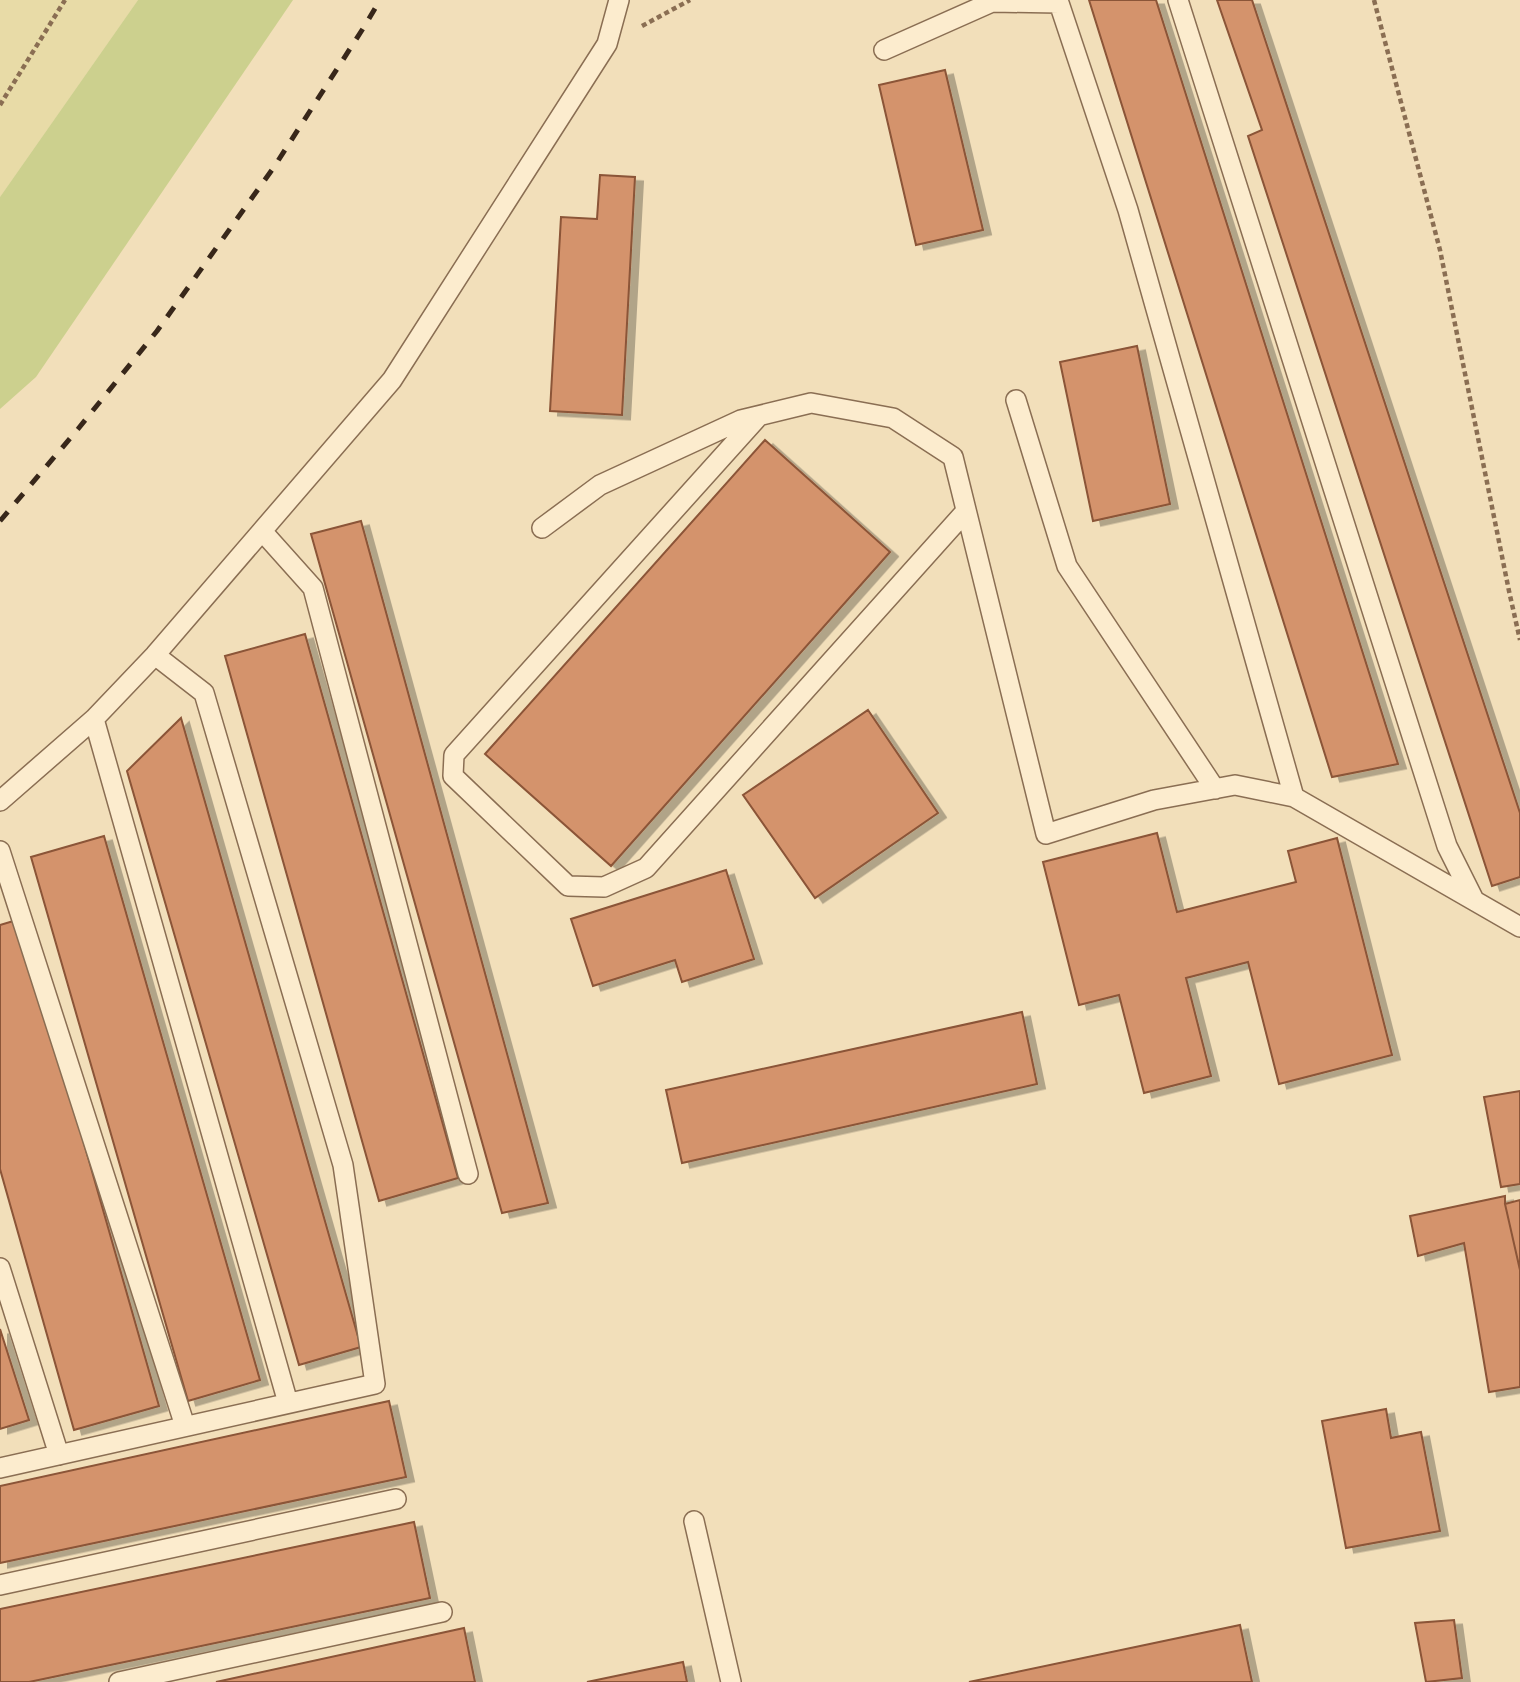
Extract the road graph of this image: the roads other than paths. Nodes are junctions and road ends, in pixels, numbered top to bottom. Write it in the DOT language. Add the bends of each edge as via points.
graph roads {
  1 [pos="619,0"];
  2 [pos="1178,0"];
  3 [pos="1058,1"];
  4 [pos="884,50"];
  5 [pos="1016,400"];
  6 [pos="759,416"];
  7 [pos="966,511"];
  8 [pos="542,528"];
  9 [pos="262,531"];
  10 [pos="155,655"];
  11 [pos="93,719"];
  12 [pos="1215,789"];
  13 [pos="1294,797"];
  14 [pos="0,802"];
  15 [pos="0,851"];
  16 [pos="1474,900"];
  17 [pos="1520,927"];
  18 [pos="468,1174"];
  19 [pos="0,1268"];
  20 [pos="288,1404"];
  21 [pos="185,1426"];
  22 [pos="60,1455"];
  23 [pos="0,1468"];
  24 [pos="396,1499"];
  25 [pos="694,1521"];
  26 [pos="0,1585"];
  27 [pos="442,1612"];
  28 [pos="119,1682"];
  29 [pos="731,1682"];
  1 -- 9 [label="lane" via="607,44 393,380"];
  2 -- 16 [label="lane" via="1447,846"];
  3 -- 4 [label="lane" via="992,2"];
  3 -- 13 [label="lane" via="1128,210"];
  5 -- 12 [label="lane" via="1066,566"];
  6 -- 7 [label="lane" via="811,403 892,418 953,457"];
  6 -- 7 [label="lane" via="454,755 453,776 568,886 604,887 646,868"];
  6 -- 8 [label="lane" via="600,485"];
  7 -- 12 [label="lane" via="1046,834 1154,800"];
  9 -- 10 [label="lane"];
  9 -- 18 [label="lane" via="313,588"];
  10 -- 11 [label="lane"];
  10 -- 20 [label="lane" via="204,693 343,1165 375,1384"];
  11 -- 14 [label="lane"];
  11 -- 20 [label="lane"];
  12 -- 13 [label="lane" via="1235,785"];
  13 -- 16 [label="lane"];
  15 -- 21 [label="lane"];
  16 -- 17 [label="lane"];
  19 -- 22 [label="lane"];
  20 -- 21 [label="lane"];
  21 -- 22 [label="lane"];
  22 -- 23 [label="lane"];
  24 -- 26 [label="lane"];
  25 -- 29 [label="lane"];
  27 -- 28 [label="lane"];
}
